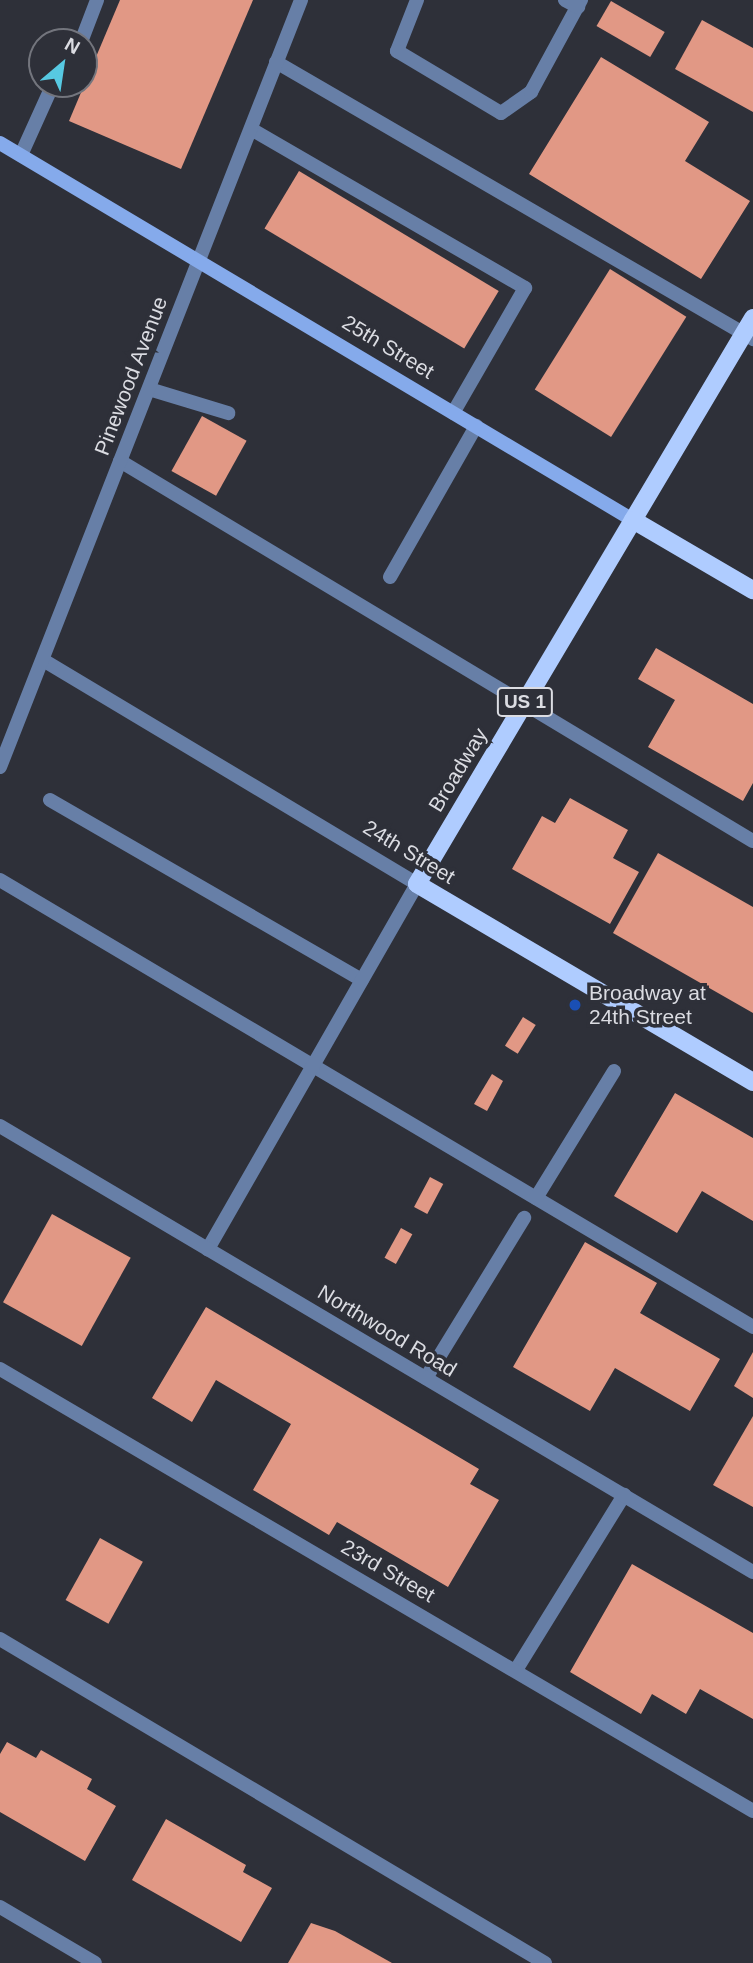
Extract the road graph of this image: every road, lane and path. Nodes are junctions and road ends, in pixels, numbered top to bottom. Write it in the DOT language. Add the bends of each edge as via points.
graph roads {
  1 [pos="97,0"];
  2 [pos="301,0"];
  3 [pos="417,0"];
  4 [pos="575,2"];
  5 [pos="86,28"];
  6 [pos="276,62"];
  7 [pos="47,98"];
  8 [pos="251,129"];
  9 [pos="0,143"];
  10 [pos="21,155"];
  11 [pos="199,261"];
  12 [pos="750,330"];
  13 [pos="149,389"];
  14 [pos="228,413"];
  15 [pos="453,413"];
  16 [pos="476,426"];
  17 [pos="120,461"];
  18 [pos="633,520"];
  19 [pos="390,577"];
  20 [pos="753,590"];
  21 [pos="43,660"];
  22 [pos="522,706"];
  23 [pos="0,767"];
  24 [pos="50,800"];
  25 [pos="753,841"];
  26 [pos="0,880"];
  27 [pos="417,884"];
  28 [pos="362,979"];
  29 [pos="313,1066"];
  30 [pos="614,1071"];
  31 [pos="753,1082"];
  32 [pos="0,1126"];
  33 [pos="536,1198"];
  34 [pos="524,1218"];
  35 [pos="208,1249"];
  36 [pos="753,1327"];
  37 [pos="0,1369"];
  38 [pos="426,1378"];
  39 [pos="624,1495"];
  40 [pos="753,1572"];
  41 [pos="0,1639"];
  42 [pos="516,1670"];
  43 [pos="753,1811"];
  44 [pos="0,1907"];
  45 [pos="95,1963"];
  46 [pos="545,1963"];
  1 -- 5 [label="street"];
  2 -- 6 [label="street, Pinewood Avenue"];
  3 -- 4 [label="street" via="397,51 501,113 531,92"];
  6 -- 8 [label="street, Pinewood Avenue"];
  6 -- 12 [label="street"];
  7 -- 10 [label="street"];
  8 -- 11 [label="street, Pinewood Avenue"];
  8 -- 15 [label="street" via="525,288"];
  9 -- 10 [label="main road, 25th Street"];
  10 -- 11 [label="main road, 25th Street"];
  11 -- 13 [label="street, Pinewood Avenue"];
  11 -- 15 [label="main road, 25th Street"];
  12 -- 18 [label="main road, Broadway / US 1"];
  13 -- 14 [label="street"];
  13 -- 17 [label="street, Pinewood Avenue"];
  15 -- 16 [label="main road, 25th Street"];
  16 -- 18 [label="main road, 25th Street"];
  16 -- 19 [label="street"];
  17 -- 21 [label="street, Pinewood Avenue"];
  17 -- 22 [label="street"];
  18 -- 20 [label="main road, 25th Street"];
  18 -- 22 [label="main road, Broadway / US 1"];
  21 -- 23 [label="street, Pinewood Avenue"];
  21 -- 27 [label="street, 24th Street"];
  22 -- 25 [label="street"];
  22 -- 27 [label="main road, Broadway / US 1"];
  24 -- 28 [label="street"];
  26 -- 29 [label="street"];
  27 -- 28 [label="street, Broadway"];
  27 -- 31 [label="main road, 24th Street"];
  28 -- 29 [label="street, Broadway"];
  29 -- 33 [label="street"];
  29 -- 35 [label="street, Broadway"];
  30 -- 33 [label="street"];
  32 -- 35 [label="street, Northwood Road"];
  33 -- 36 [label="street"];
  34 -- 38 [label="street"];
  35 -- 38 [label="street, Northwood Road"];
  37 -- 42 [label="street, 23rd Street"];
  38 -- 39 [label="street, Northwood Road"];
  39 -- 40 [label="street, Northwood Road"];
  39 -- 42 [label="street"];
  41 -- 46 [label="street"];
  42 -- 43 [label="street, 23rd Street"];
  44 -- 45 [label="street"];
}
